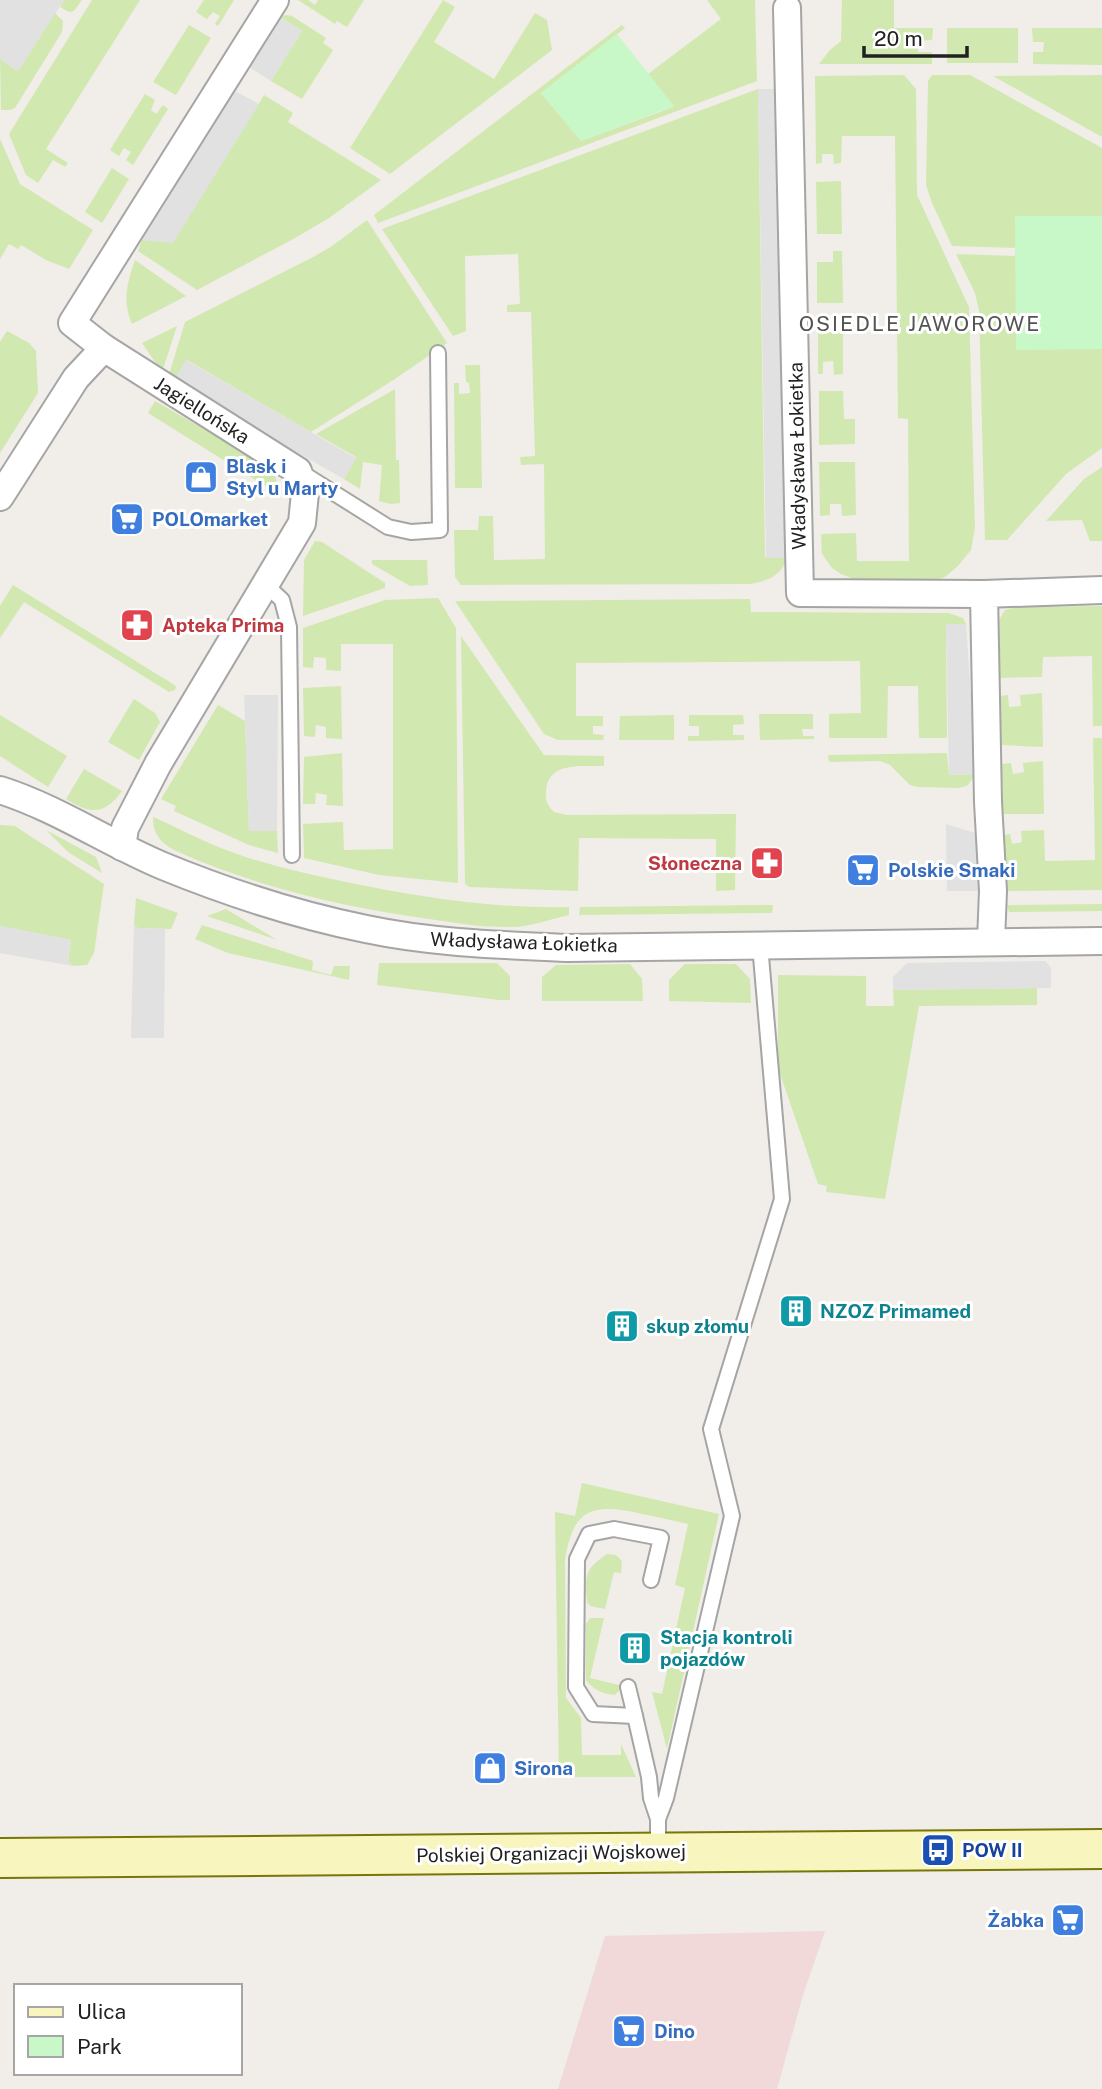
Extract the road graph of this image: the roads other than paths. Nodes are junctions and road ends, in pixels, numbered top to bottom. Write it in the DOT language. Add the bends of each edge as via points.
graph roads {
  1 [pos="275,0"];
  2 [pos="784,4"];
  3 [pos="104,348"];
  4 [pos="438,353"];
  5 [pos="298,471"];
  6 [pos="0,497"];
  7 [pos="265,584"];
  8 [pos="1102,590"];
  9 [pos="984,594"];
  10 [pos="0,790"];
  11 [pos="122,847"];
  12 [pos="292,855"];
  13 [pos="1102,941"];
  14 [pos="991,942"];
  15 [pos="760,945"];
  16 [pos="651,1580"];
  17 [pos="628,1687"];
  18 [pos="635,1716"];
  19 [pos="658,1836"];
  20 [pos="1102,1849"];
  21 [pos="0,1857"];
  1 -- 3 [label="street, Jagiellońska" via="72,323"];
  2 -- 9 [label="street, Władysława Łokietka" via="800,593"];
  3 -- 5 [label="street, Jagiellońska"];
  3 -- 6 [label="street" via="76,378"];
  4 -- 5 [label="lane" via="440,530 411,532 388,527"];
  5 -- 7 [label="street" via="305,493 302,523"];
  7 -- 11 [label="street" via="148,783 125,828"];
  7 -- 12 [label="lane" via="282,600 289,627"];
  8 -- 9 [label="street, Władysława Łokietka"];
  9 -- 14 [label="street"];
  10 -- 11 [label="street, Władysława Łokietka"];
  11 -- 15 [label="street, Władysława Łokietka" via="220,888 368,930 567,948"];
  13 -- 14 [label="street, Władysława Łokietka"];
  14 -- 15 [label="street, Władysława Łokietka"];
  15 -- 19 [label="lane" via="782,1199 711,1429 732,1516"];
  16 -- 18 [label="lane" via="661,1538 614,1529 589,1534 577,1559 576,1687 593,1714"];
  17 -- 18 [label="lane"];
  18 -- 19 [label="lane"];
  19 -- 20 [label="main road, Polskiej Organizacji Wojskowej"];
  19 -- 21 [label="main road, Polskiej Organizacji Wojskowej"];
}
